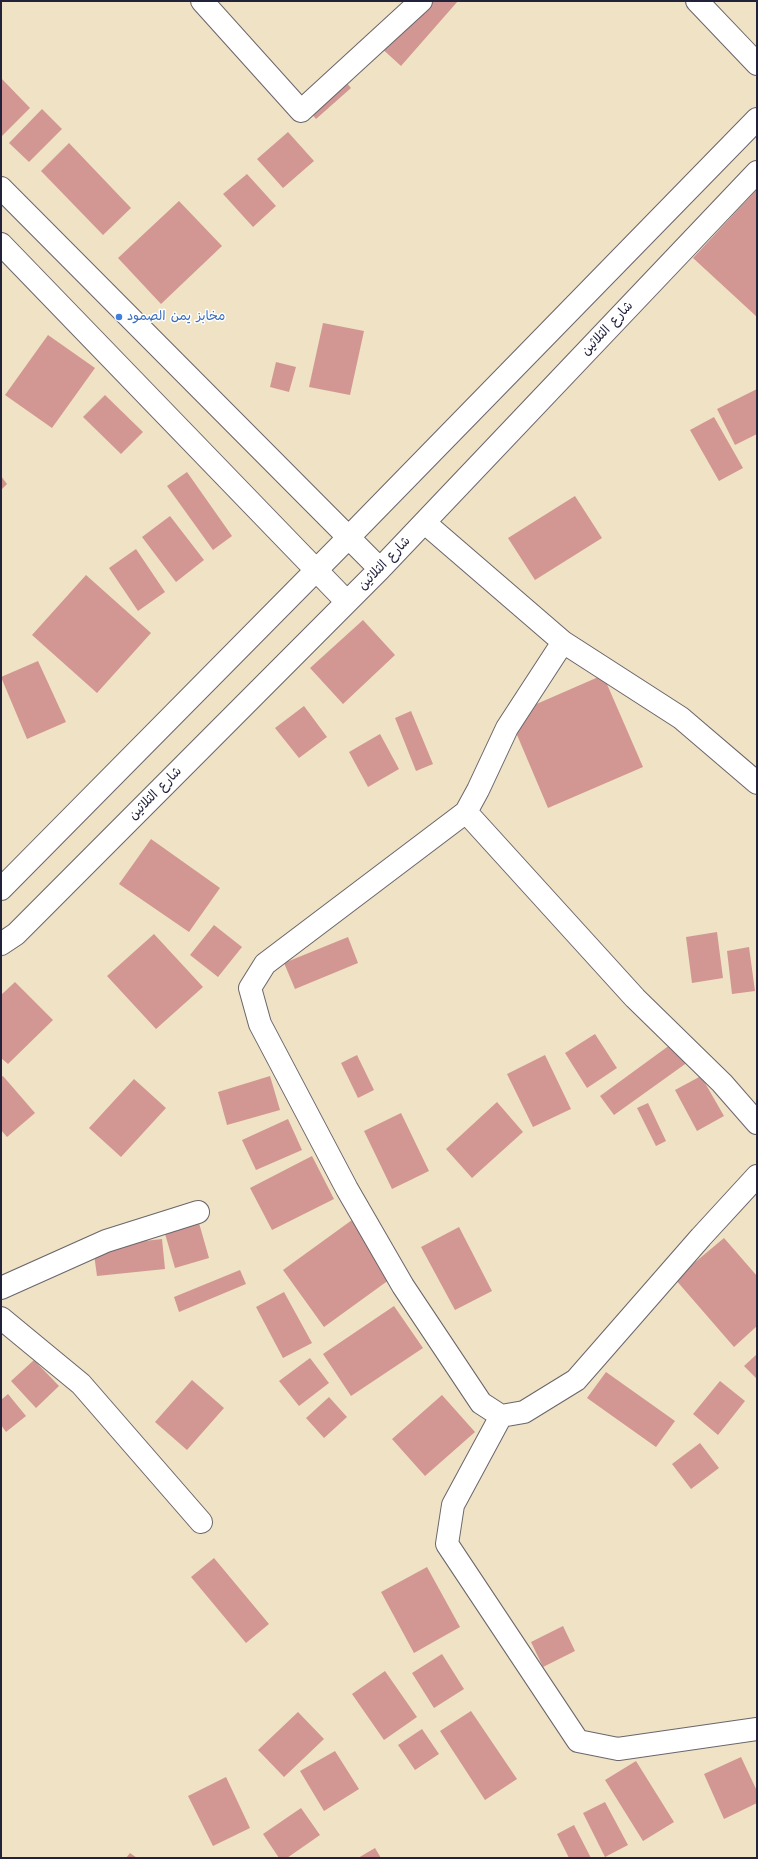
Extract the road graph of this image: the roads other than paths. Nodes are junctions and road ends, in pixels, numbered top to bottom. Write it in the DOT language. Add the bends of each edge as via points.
graph roads {
  1 [pos="202,1"];
  2 [pos="421,1"];
  3 [pos="697,1"];
  4 [pos="757,64"];
  5 [pos="757,119"];
  6 [pos="757,172"];
  7 [pos="1,188"];
  8 [pos="1,244"];
  9 [pos="425,523"];
  10 [pos="348,538"];
  11 [pos="380,569"];
  12 [pos="316,571"];
  13 [pos="347,602"];
  14 [pos="563,642"];
  15 [pos="757,782"];
  16 [pos="466,812"];
  17 [pos="1,889"];
  18 [pos="1,944"];
  19 [pos="756,1120"];
  20 [pos="757,1176"];
  21 [pos="198,1212"];
  22 [pos="1,1288"];
  23 [pos="1,1318"];
  24 [pos="501,1416"];
  25 [pos="201,1522"];
  26 [pos="757,1729"];
  1 -- 2 [label="street" via="301,111"];
  3 -- 4 [label="street"];
  5 -- 10 [label="street"];
  6 -- 9 [label="street, شارع الثلاثين"];
  7 -- 10 [label="street"];
  8 -- 12 [label="street"];
  9 -- 11 [label="street, شارع الثلاثين"];
  9 -- 14 [label="street"];
  10 -- 11 [label="street"];
  10 -- 12 [label="street"];
  11 -- 13 [label="street, شارع الثلاثين"];
  12 -- 13 [label="street"];
  12 -- 17 [label="street"];
  13 -- 18 [label="street, شارع الثلاثين" via="16,934"];
  14 -- 15 [label="street" via="681,718"];
  14 -- 16 [label="street" via="507,728"];
  16 -- 19 [label="street" via="635,998"];
  16 -- 24 [label="street" via="265,964 250,988 260,1024 347,1189 403,1286 481,1403"];
  20 -- 24 [label="street" via="576,1380 524,1412"];
  21 -- 22 [label="street" via="106,1241"];
  23 -- 25 [label="street" via="81,1384"];
  24 -- 26 [label="street" via="453,1505 447,1544 578,1741 618,1749"];
}
